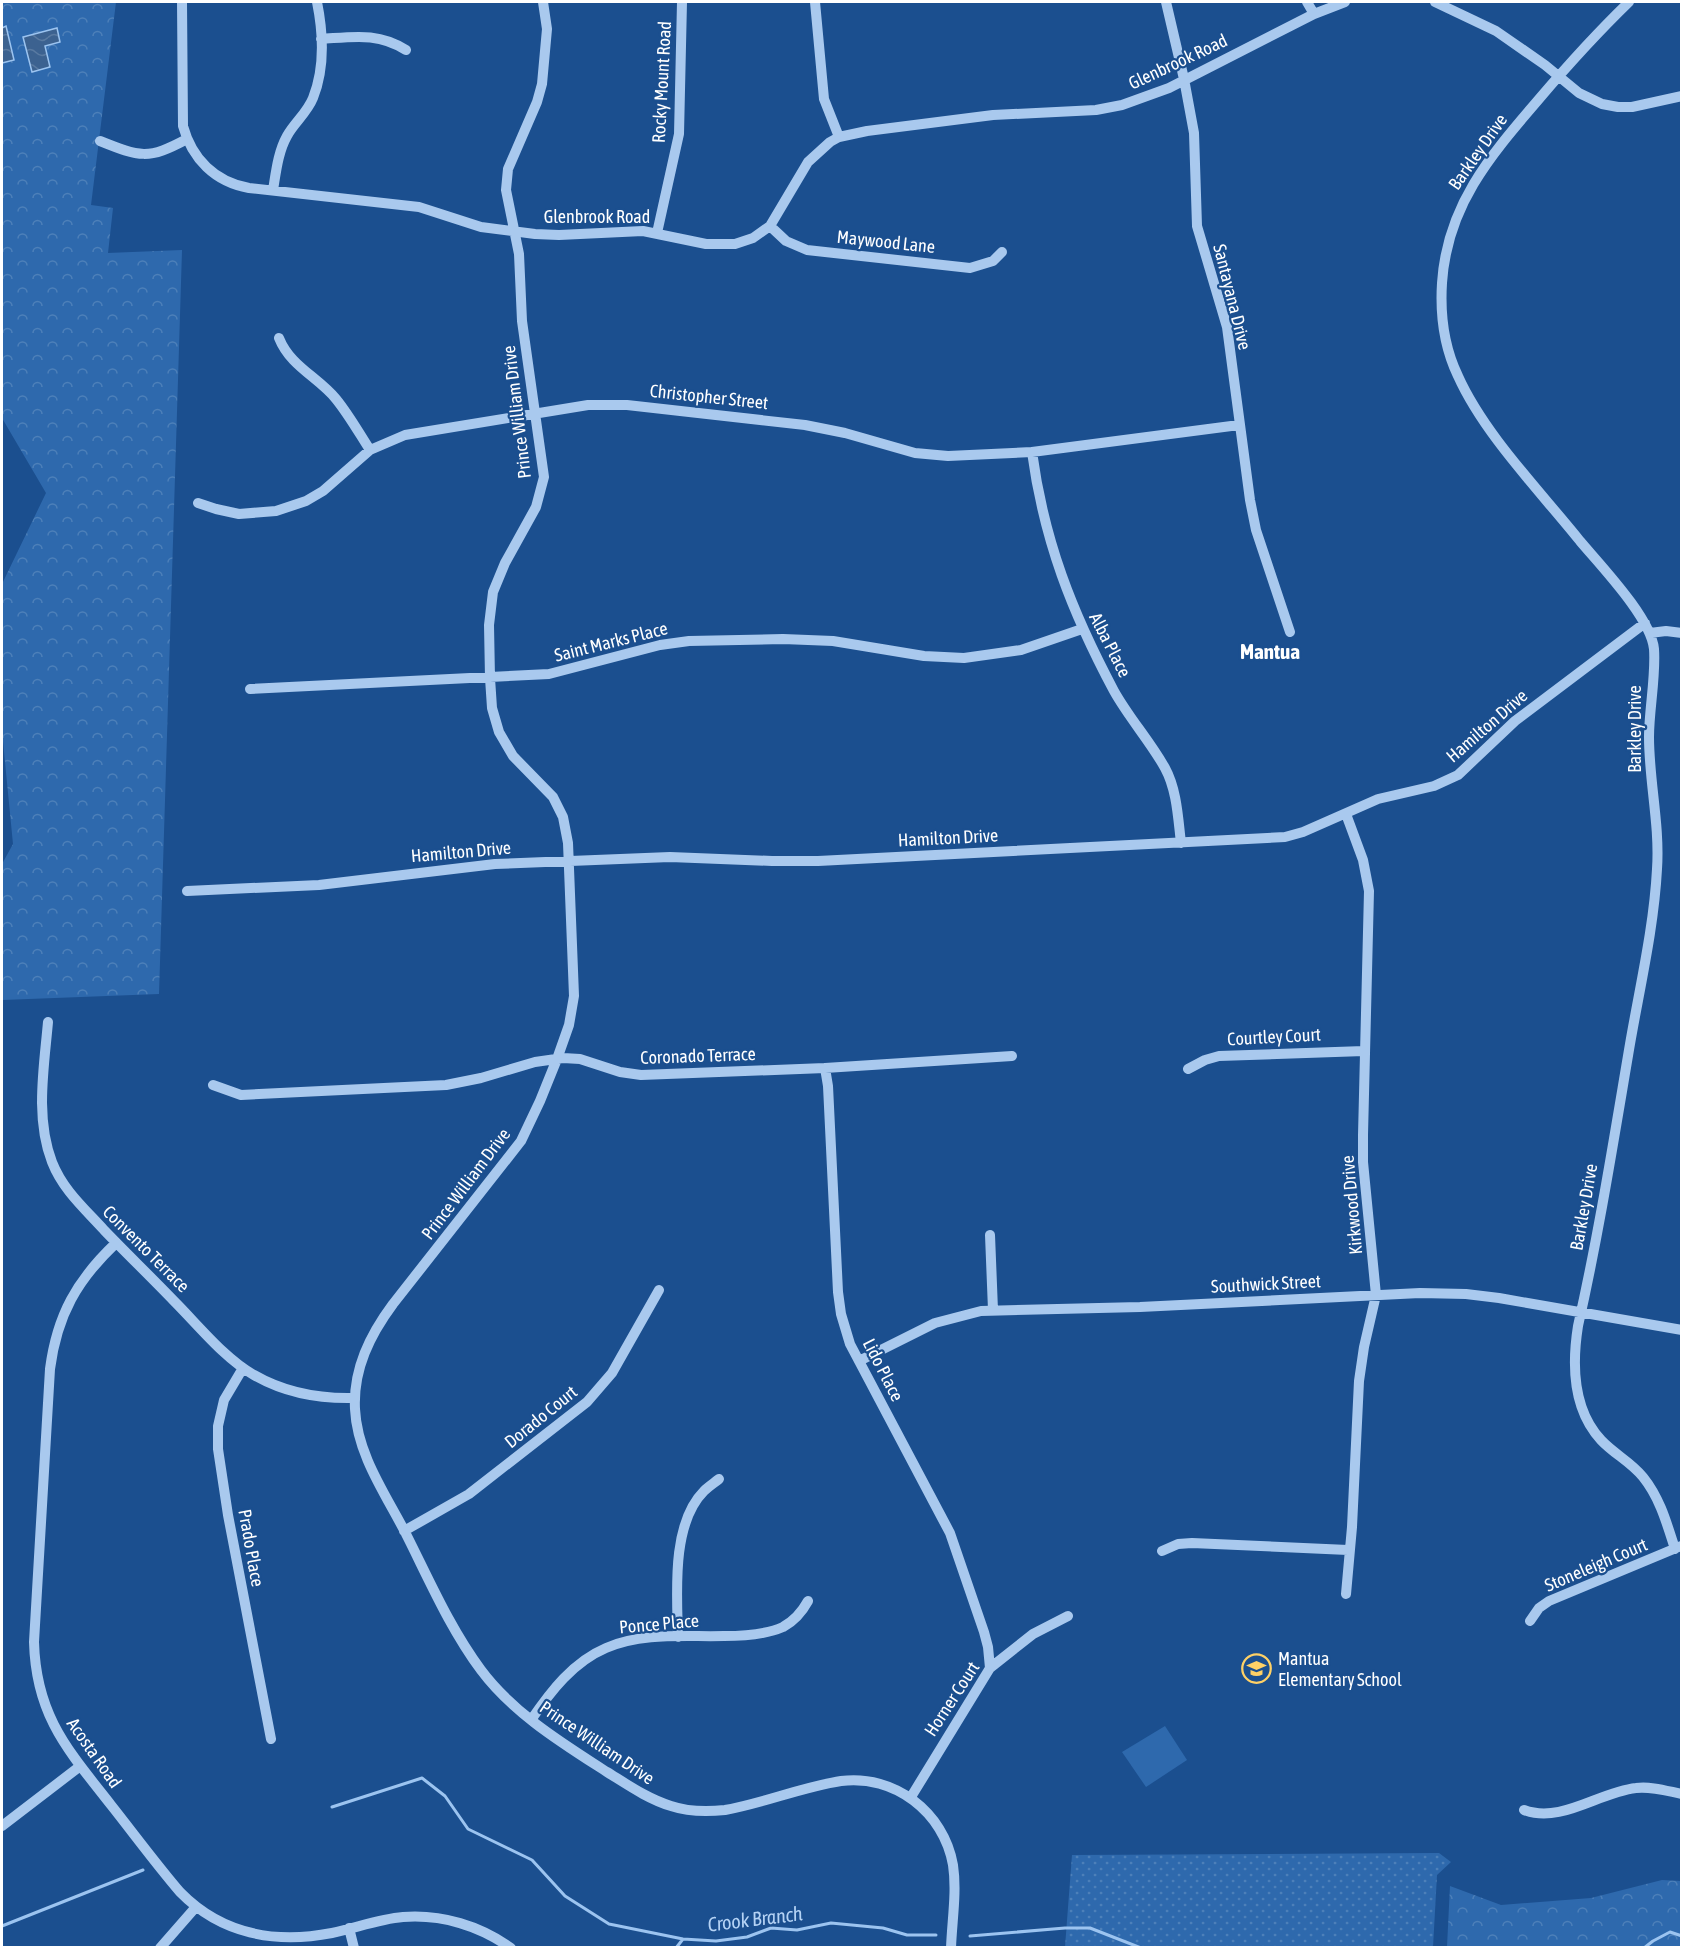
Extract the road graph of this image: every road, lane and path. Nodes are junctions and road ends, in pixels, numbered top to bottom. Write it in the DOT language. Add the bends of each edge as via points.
graph roads {
  1 [pos="182,2"];
  2 [pos="317,2"];
  3 [pos="543,2"];
  4 [pos="682,2"];
  5 [pos="815,2"];
  6 [pos="1166,2"];
  7 [pos="1307,2"];
  8 [pos="1345,2"];
  9 [pos="1435,2"];
  10 [pos="1629,2"];
  11 [pos="1314,14"];
  12 [pos="321,39"];
  13 [pos="406,50"];
  14 [pos="1559,76"];
  15 [pos="1184,79"];
  16 [pos="1682,96"];
  17 [pos="839,137"];
  18 [pos="187,139"];
  19 [pos="100,141"];
  20 [pos="273,190"];
  21 [pos="770,226"];
  22 [pos="514,231"];
  23 [pos="657,234"];
  24 [pos="1002,252"];
  25 [pos="279,338"];
  26 [pos="536,413"];
  27 [pos="1239,425"];
  28 [pos="370,450"];
  29 [pos="1032,452"];
  30 [pos="198,503"];
  31 [pos="1082,628"];
  32 [pos="1648,628"];
  33 [pos="1290,632"];
  34 [pos="1682,633"];
  35 [pos="490,678"];
  36 [pos="250,689"];
  37 [pos="1346,814"];
  38 [pos="1181,843"];
  39 [pos="569,861"];
  40 [pos="187,891"];
  41 [pos="48,1022"];
  42 [pos="1364,1051"];
  43 [pos="1012,1056"];
  44 [pos="557,1059"];
  45 [pos="825,1068"];
  46 [pos="1188,1069"];
  47 [pos="213,1085"];
  48 [pos="990,1235"];
  49 [pos="116,1243"];
  50 [pos="659,1290"];
  51 [pos="1376,1296"];
  52 [pos="993,1310"];
  53 [pos="1581,1313"];
  54 [pos="1682,1330"];
  55 [pos="859,1361"];
  56 [pos="243,1368"];
  57 [pos="355,1398"];
  58 [pos="719,1479"];
  59 [pos="404,1531"];
  60 [pos="1678,1547"];
  61 [pos="1348,1550"];
  62 [pos="1162,1551"];
  63 [pos="1346,1594"];
  64 [pos="808,1601"];
  65 [pos="1068,1616"];
  66 [pos="1530,1621"];
  67 [pos="678,1637"];
  68 [pos="990,1668"];
  69 [pos="531,1720"];
  70 [pos="271,1739"];
  71 [pos="79,1767"];
  72 [pos="1682,1794"];
  73 [pos="911,1797"];
  74 [pos="1524,1810"];
  75 [pos="2,1827"];
  76 [pos="195,1908"];
  77 [pos="349,1928"];
  78 [pos="160,1947"];
  79 [pos="354,1947"];
  80 [pos="512,1947"];
  81 [pos="951,1947"];
  1 -- 18 [label="street, Glenbrook Road" via="182,108"];
  2 -- 12 [label="street"];
  3 -- 22 [label="street, Prince William Drive" via="547,29 542,84 506,177"];
  4 -- 23 [label="street, Rocky Mount Road" via="679,134"];
  5 -- 17 [label="street" via="824,99"];
  6 -- 15 [label="street, Santayana Drive"];
  7 -- 11 [label="street"];
  8 -- 11 [label="street, Glenbrook Road"];
  9 -- 14 [label="street" via="1496,31"];
  10 -- 14 [label="street, Barkley Drive"];
  11 -- 15 [label="street, Glenbrook Road"];
  12 -- 13 [label="street" via="379,38"];
  12 -- 20 [label="street" via="319,78 313,98 284,143"];
  14 -- 16 [label="street" via="1579,93 1612,107 1632,107"];
  14 -- 32 [label="street, Barkley Drive" via="1490,158 1460,208 1443,265 1444,329 1456,372 1480,416"];
  15 -- 17 [label="street, Glenbrook Road" via="1169,88 1108,108 993,115"];
  15 -- 27 [label="street, Santayana Drive" via="1194,133 1197,226 1227,327"];
  17 -- 21 [label="street, Glenbrook Road" via="808,162"];
  18 -- 19 [label="street" via="164,152 149,155"];
  18 -- 20 [label="street, Glenbrook Road" via="196,156 220,178 243,187"];
  20 -- 22 [label="street, Glenbrook Road" via="419,207 461,222"];
  21 -- 23 [label="street, Glenbrook Road" via="735,244 706,244"];
  21 -- 24 [label="street, Maywood Lane" via="786,242 818,252 970,268 993,261"];
  22 -- 23 [label="street, Glenbrook Road" via="559,235 628,230"];
  22 -- 26 [label="street, Prince William Drive"];
  25 -- 28 [label="street" via="295,363 336,399"];
  26 -- 28 [label="street, Christopher Street" via="415,432"];
  26 -- 29 [label="street, Christopher Street" via="588,405 627,405 824,428 927,454 968,457"];
  26 -- 35 [label="street, Prince William Drive" via="543,463 542,491 493,592"];
  27 -- 29 [label="street, Christopher Street"];
  27 -- 33 [label="street, Santayana Drive" via="1256,530"];
  28 -- 30 [label="street, Christopher Street" via="323,491 286,509 239,514"];
  29 -- 31 [label="street, Alba Place" via="1046,531"];
  31 -- 35 [label="street, Saint Marks Place" via="1021,651 964,658 924,656 833,641 689,640 549,674"];
  31 -- 38 [label="street, Alba Place" via="1116,694 1167,772"];
  32 -- 34 [label="street"];
  32 -- 37 [label="street, Hamilton Drive" via="1515,721 1458,775"];
  32 -- 53 [label="street, Barkley Drive" via="1654,649 1649,735 1658,844 1656,884"];
  35 -- 36 [label="street, Saint Marks Place"];
  35 -- 39 [label="street, Prince William Drive" via="499,732 513,756 557,804 565,824"];
  37 -- 38 [label="street, Hamilton Drive" via="1285,837"];
  37 -- 42 [label="street, Kirkwood Drive" via="1363,860 1369,891"];
  38 -- 39 [label="street, Hamilton Drive" via="818,861 670,857"];
  39 -- 40 [label="street, Hamilton Drive" via="456,868 319,885"];
  39 -- 44 [label="street, Prince William Drive" via="574,996"];
  41 -- 49 [label="street, Convento Terrace" via="42,1120 48,1151 67,1190"];
  42 -- 46 [label="street, Courtley Court" via="1219,1056"];
  42 -- 51 [label="street, Kirkwood Drive" via="1363,1162"];
  43 -- 45 [label="street, Coronado Terrace"];
  44 -- 45 [label="street, Coronado Terrace" via="580,1059 641,1075"];
  44 -- 47 [label="street, Coronado Terrace" via="446,1084 241,1095"];
  44 -- 57 [label="street, Prince William Drive" via="521,1141 374,1330 359,1370"];
  45 -- 55 [label="street, Lido Place" via="838,1292 847,1335"];
  48 -- 52 [label="street"];
  49 -- 56 [label="street, Convento Terrace"];
  49 -- 71 [label="street, Acosta Road" via="94,1264 68,1302 56,1333 50,1369 34,1658 47,1711"];
  50 -- 59 [label="street, Dorado Court" via="612,1373 587,1402 469,1494"];
  51 -- 52 [label="street, Southwick Street"];
  51 -- 53 [label="street, Southwick Street" via="1466,1294"];
  51 -- 61 [label="street, Kirkwood Drive" via="1359,1381"];
  52 -- 55 [label="street, Southwick Street" via="948,1318"];
  53 -- 54 [label="street, Southwick Street"];
  53 -- 60 [label="street, Barkley Drive" via="1574,1364 1585,1414 1600,1439 1648,1483"];
  55 -- 68 [label="street, Lido Place" via="950,1533 984,1632"];
  56 -- 57 [label="street, Convento Terrace" via="276,1386 297,1392"];
  56 -- 70 [label="street, Prado Place" via="224,1400 218,1449"];
  57 -- 59 [label="street, Prince William Drive" via="363,1449"];
  58 -- 67 [label="street" via="698,1499 682,1536 677,1576"];
  59 -- 69 [label="street, Prince William Drive" via="472,1658"];
  60 -- 66 [label="street, Stoneleigh Court" via="1549,1601"];
  61 -- 62 [label="street" via="1192,1543"];
  61 -- 63 [label="street, Kirkwood Drive"];
  64 -- 67 [label="street, Ponce Place" via="794,1620 775,1630 740,1636"];
  65 -- 68 [label="street, Horner Court" via="1033,1634"];
  67 -- 69 [label="street, Ponce Place" via="621,1643 591,1655 568,1674"];
  68 -- 73 [label="street, Horner Court"];
  69 -- 73 [label="street, Prince William Drive" via="644,1795 681,1809 725,1810 849,1780 877,1783"];
  71 -- 75 [label="street"];
  71 -- 76 [label="street, Acosta Road"];
  72 -- 74 [label="street" via="1636,1787 1549,1814"];
  73 -- 81 [label="street, Prince William Drive" via="939,1828 952,1860"];
  76 -- 77 [label="street, Acosta Road" via="233,1927 265,1936 300,1937"];
  76 -- 78 [label="street"];
  77 -- 79 [label="street"];
  77 -- 80 [label="street, Acosta Road" via="405,1917 438,1918 472,1926"];
}
